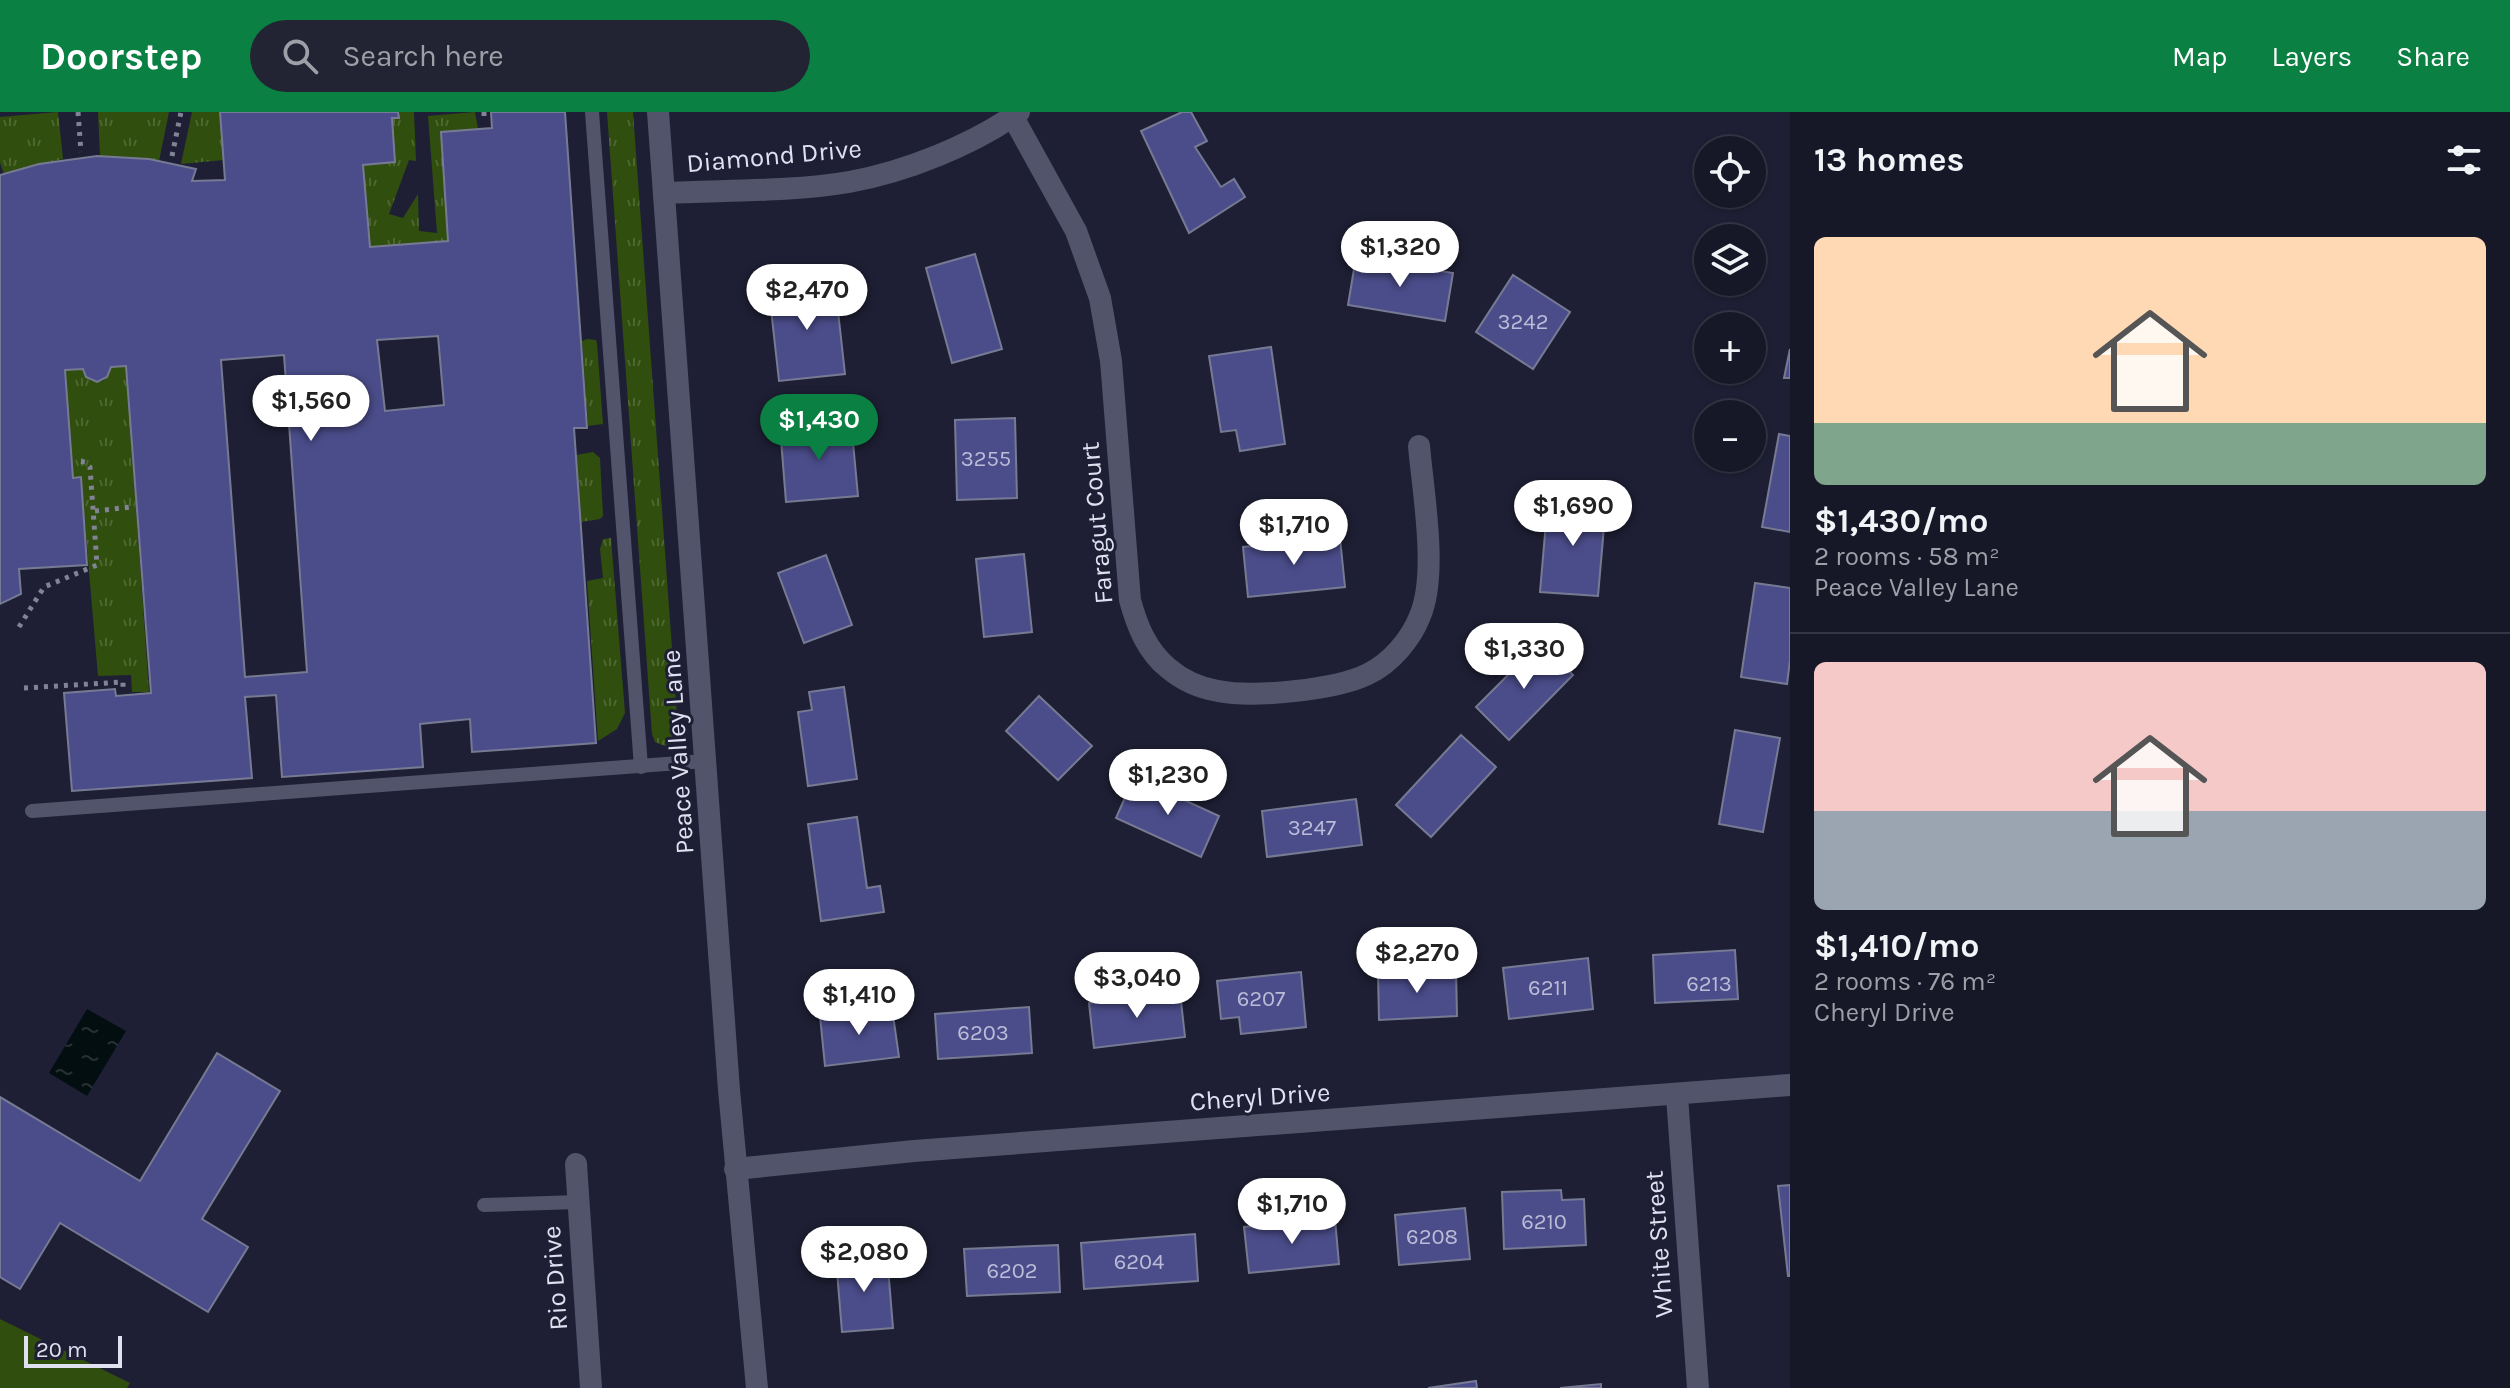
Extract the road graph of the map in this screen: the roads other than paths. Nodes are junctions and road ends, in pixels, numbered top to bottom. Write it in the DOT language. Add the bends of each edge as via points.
graph roads {
  1 [pos="592,112"];
  2 [pos="658,112"];
  3 [pos="1016,114"];
  4 [pos="664,193"];
  5 [pos="1419,446"];
  6 [pos="706,761"];
  7 [pos="641,767"];
  8 [pos="32,811"];
  9 [pos="1790,1085"];
  10 [pos="1677,1096"];
  11 [pos="576,1164"];
  12 [pos="735,1169"];
  13 [pos="578,1202"];
  14 [pos="484,1205"];
  15 [pos="591,1388"];
  16 [pos="757,1388"];
  17 [pos="1698,1388"];
  1 -- 7 [label="lane"];
  2 -- 4 [label="street, Peace Valley Lane"];
  3 -- 4 [label="street, Diamond Drive" via="969,141 903,168 850,181"];
  3 -- 5 [label="street, Faragut Court" via="1076,231 1100,298 1111,361 1130,600 1137,626 1169,669 1196,686 1260,693 1328,686 1368,675 1390,660 1419,619 1426,599 1428,545"];
  4 -- 6 [label="street, Peace Valley Lane"];
  6 -- 7 [label="lane"];
  6 -- 12 [label="street, Peace Valley Lane"];
  7 -- 8 [label="lane"];
  9 -- 10 [label="street, Cheryl Drive"];
  10 -- 12 [label="street, Cheryl Drive" via="914,1151"];
  10 -- 17 [label="street, White Street"];
  11 -- 13 [label="street, Rio Drive"];
  12 -- 16 [label="street, Peace Valley Lane"];
  13 -- 14 [label="lane"];
  13 -- 15 [label="street, Rio Drive"];
}
